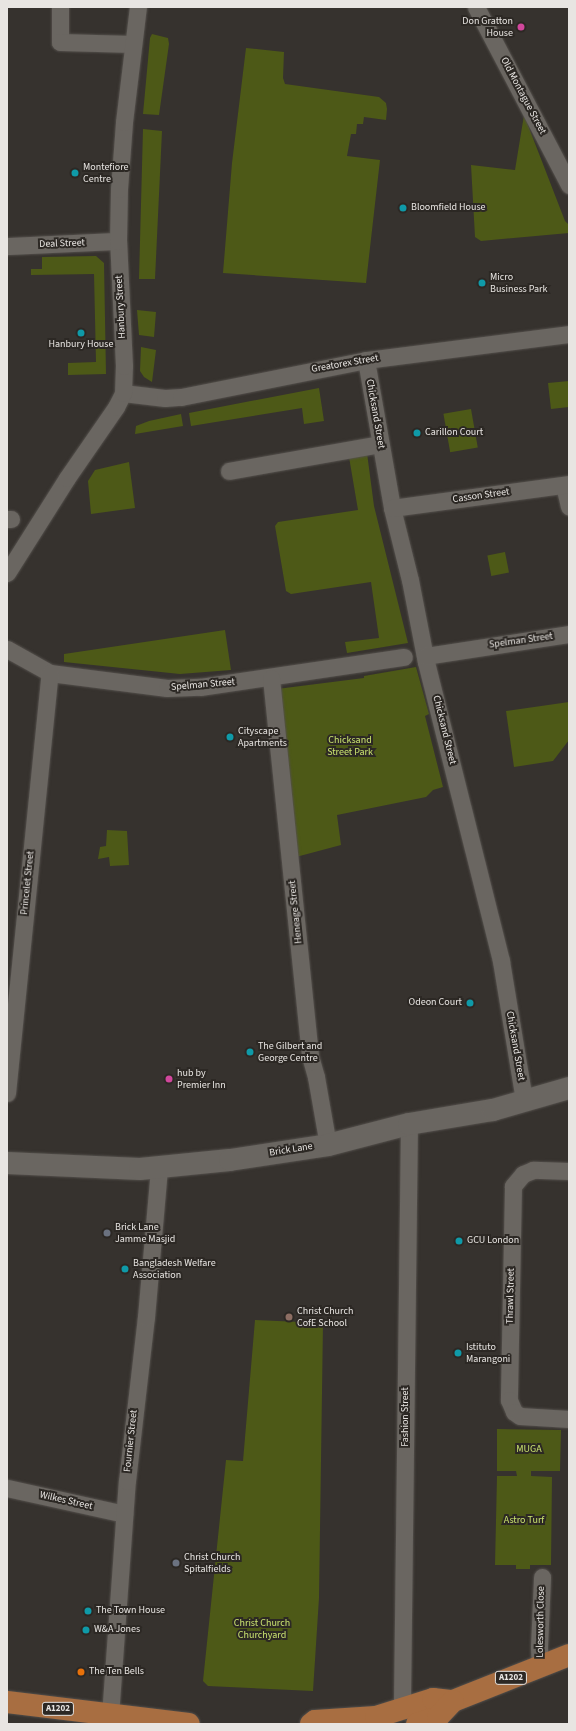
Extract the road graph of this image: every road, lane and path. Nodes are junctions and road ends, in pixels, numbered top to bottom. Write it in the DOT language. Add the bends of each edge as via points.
graph roads {
  1 [pos="60,7"];
  2 [pos="138,7"];
  3 [pos="476,7"];
  4 [pos="133,44"];
  5 [pos="569,185"];
  6 [pos="118,242"];
  7 [pos="7,246"];
  8 [pos="569,334"];
  9 [pos="366,360"];
  10 [pos="123,393"];
  11 [pos="380,444"];
  12 [pos="229,471"];
  13 [pos="566,485"];
  14 [pos="569,506"];
  15 [pos="392,508"];
  16 [pos="7,573"];
  17 [pos="569,634"];
  18 [pos="7,649"];
  19 [pos="425,656"];
  20 [pos="404,657"];
  21 [pos="50,673"];
  22 [pos="271,678"];
  23 [pos="569,1088"];
  24 [pos="7,1093"];
  25 [pos="524,1100"];
  26 [pos="409,1124"];
  27 [pos="328,1144"];
  28 [pos="7,1163"];
  29 [pos="159,1167"];
  30 [pos="569,1171"];
  31 [pos="569,1419"];
  32 [pos="7,1488"];
  33 [pos="124,1514"];
  34 [pos="542,1577"];
  35 [pos="569,1656"];
  36 [pos="540,1667"];
  37 [pos="7,1702"];
  38 [pos="110,1716"];
  39 [pos="410,1717"];
  40 [pos="153,1722"];
  41 [pos="190,1724"];
  42 [pos="311,1724"];
  1 -- 4 [label="street" via="60,42"];
  2 -- 4 [label="street, Hanbury Street"];
  3 -- 5 [label="street, Old Montague Street"];
  4 -- 6 [label="street, Hanbury Street" via="124,122"];
  6 -- 7 [label="street, Deal Street"];
  6 -- 10 [label="street, Hanbury Street"];
  8 -- 9 [label="street, Greatorex Street"];
  9 -- 10 [label="street, Greatorex Street" via="181,397 165,398"];
  9 -- 11 [label="street, Chicksand Street"];
  10 -- 16 [label="street, Hanbury Street"];
  11 -- 12 [label="street"];
  11 -- 15 [label="street, Chicksand Street"];
  13 -- 14 [label="street"];
  13 -- 15 [label="street, Casson Street"];
  15 -- 19 [label="street, Chicksand Street"];
  17 -- 19 [label="street, Spelman Street"];
  18 -- 21 [label="street, Spelman Street"];
  19 -- 25 [label="street, Chicksand Street" via="500,962"];
  20 -- 22 [label="street, Spelman Street"];
  21 -- 22 [label="street, Spelman Street" via="167,688 200,687"];
  21 -- 24 [label="street, Princelet Street"];
  22 -- 27 [label="street, Heneage Street" via="310,1056"];
  23 -- 25 [label="main road, Brick Lane"];
  25 -- 26 [label="main road, Brick Lane" via="493,1110"];
  26 -- 27 [label="main road, Brick Lane"];
  26 -- 39 [label="street, Fashion Street" via="402,1702"];
  27 -- 29 [label="main road, Brick Lane" via="230,1160"];
  28 -- 29 [label="main road, Brick Lane" via="140,1169"];
  29 -- 33 [label="street, Fournier Street"];
  30 -- 31 [label="street, Thrawl Street" via="533,1170 523,1174 513,1186 509,1400 514,1412 520,1416"];
  32 -- 33 [label="street, Wilkes Street"];
  33 -- 38 [label="street, Fournier Street"];
  34 -- 36 [label="street, Lolesworth Close"];
  35 -- 36 [label="highway, A1202"];
  36 -- 39 [label="highway, A1202" via="453,1700 438,1717"];
  37 -- 38 [label="highway, A1202"];
  38 -- 40 [label="highway, A1202"];
  39 -- 42 [label="highway, A1202" via="315,1721"];
  40 -- 41 [label="highway, A1202"];
}
